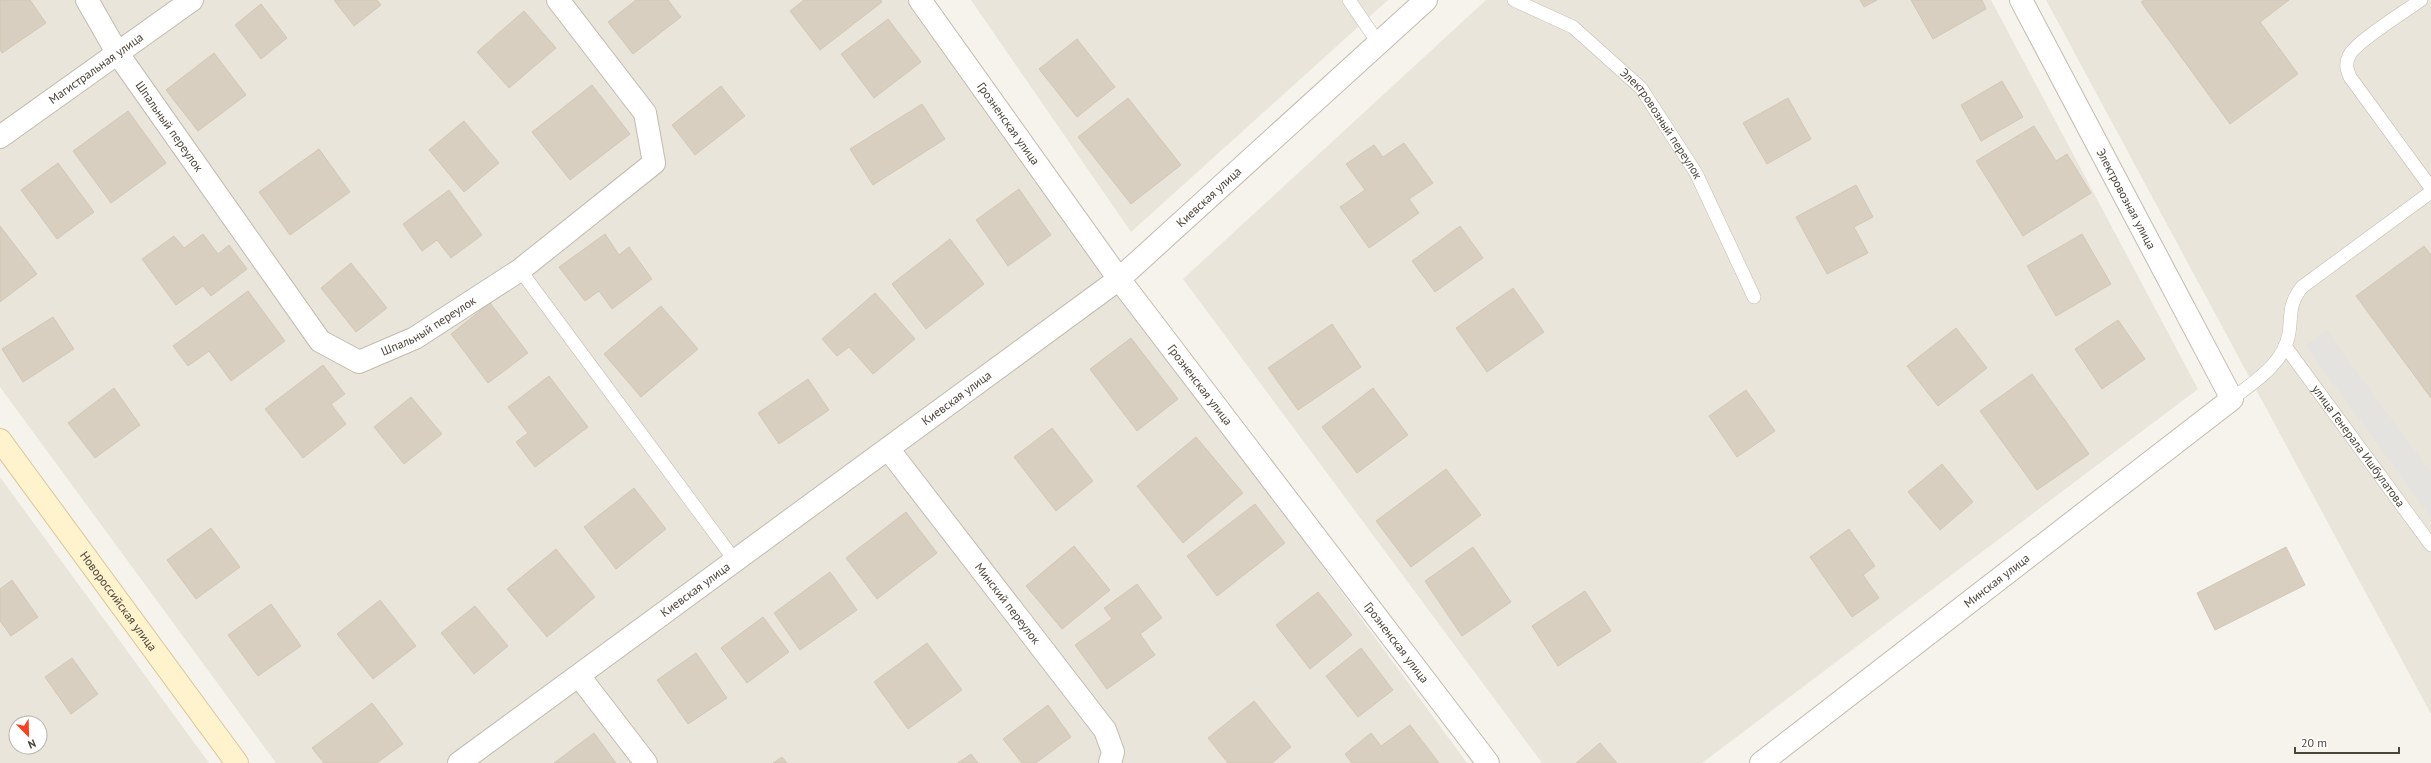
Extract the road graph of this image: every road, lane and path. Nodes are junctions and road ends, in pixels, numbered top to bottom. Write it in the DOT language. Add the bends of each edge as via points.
graph roads {
  1 [pos="87,0"];
  2 [pos="192,0"];
  3 [pos="558,0"];
  4 [pos="920,0"];
  5 [pos="1349,0"];
  6 [pos="1426,0"];
  7 [pos="1514,0"];
  8 [pos="2021,0"];
  9 [pos="2421,0"];
  10 [pos="1379,44"];
  11 [pos="118,54"];
  12 [pos="0,137"];
  13 [pos="2431,188"];
  14 [pos="2431,192"];
  15 [pos="520,270"];
  16 [pos="1119,279"];
  17 [pos="1754,297"];
  18 [pos="2285,346"];
  19 [pos="2232,399"];
  20 [pos="0,440"];
  21 [pos="889,450"];
  22 [pos="2431,545"];
  23 [pos="736,562"];
  24 [pos="579,676"];
  25 [pos="236,763"];
  26 [pos="459,763"];
  27 [pos="646,763"];
  28 [pos="1110,763"];
  29 [pos="1488,763"];
  30 [pos="1762,763"];
  1 -- 11 [label="street"];
  2 -- 11 [label="street, Магистральная улица"];
  3 -- 15 [label="street, Шпальный переулок" via="645,113 654,163"];
  4 -- 16 [label="street, Грозненская улица"];
  5 -- 10 [label="lane"];
  6 -- 10 [label="street, Киевская улица"];
  7 -- 17 [label="lane, Электровозный переулок" via="1573,27 1641,88 1696,173"];
  8 -- 19 [label="street, Электровозная улица"];
  9 -- 13 [label="lane" via="2353,49 2347,62 2347,69 2350,77"];
  10 -- 16 [label="street, Киевская улица"];
  11 -- 12 [label="street, Магистральная улица"];
  11 -- 15 [label="street, Шпальный переулок" via="320,341 327,345 359,362 415,338"];
  14 -- 18 [label="lane" via="2302,287 2292,303"];
  15 -- 23 [label="lane"];
  16 -- 21 [label="street, Киевская улица"];
  16 -- 29 [label="street, Грозненская улица"];
  18 -- 19 [label="lane" via="2266,372"];
  18 -- 22 [label="lane, улица Генерала Ишбулатова"];
  19 -- 30 [label="street, Минская улица"];
  20 -- 25 [label="main road, Новороссийская улица"];
  21 -- 23 [label="street, Киевская улица"];
  21 -- 28 [label="street, Минский переулок" via="1105,730 1113,752"];
  23 -- 24 [label="street, Киевская улица"];
  24 -- 26 [label="street, Киевская улица"];
  24 -- 27 [label="street"];
}
